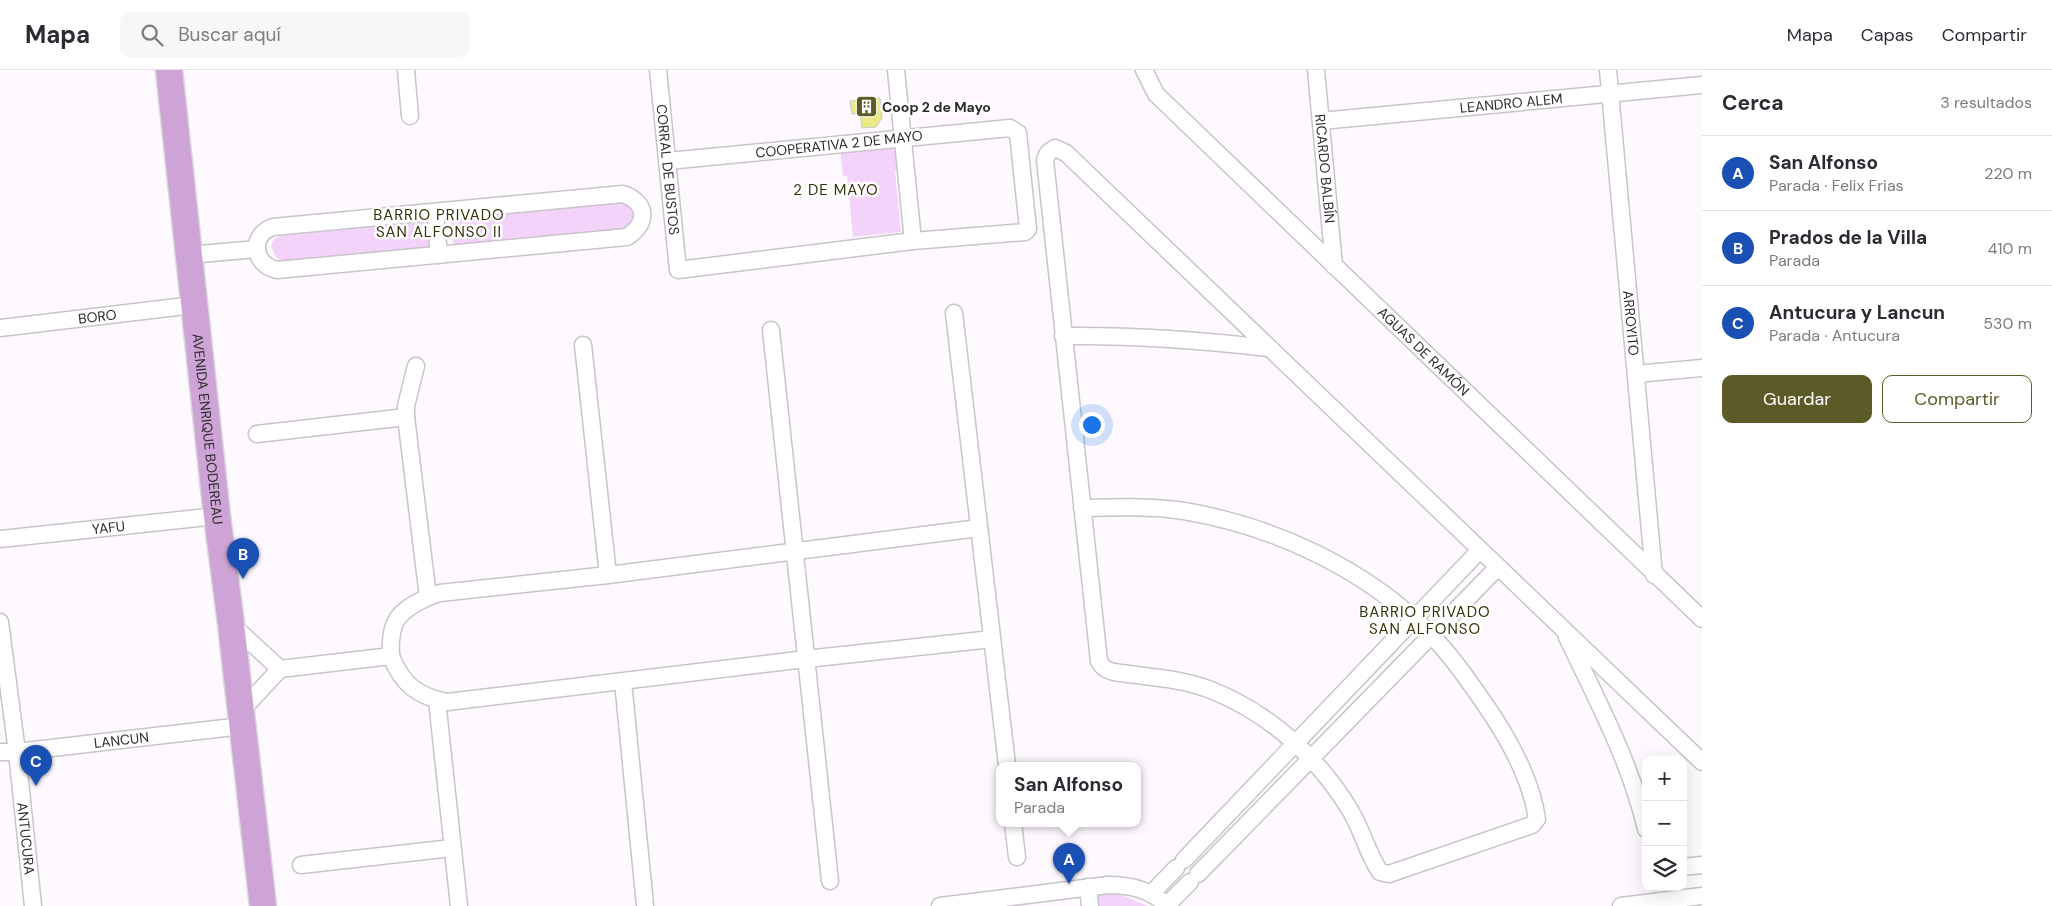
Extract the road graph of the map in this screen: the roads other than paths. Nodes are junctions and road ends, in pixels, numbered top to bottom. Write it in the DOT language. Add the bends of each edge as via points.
graph roads {
  1 [pos="169,70"];
  2 [pos="406,70"];
  3 [pos="658,70"];
  4 [pos="896,70"];
  5 [pos="1316,70"];
  6 [pos="1608,70"];
  7 [pos="1146,75"];
  8 [pos="1702,85"];
  9 [pos="1610,93"];
  10 [pos="410,116"];
  11 [pos="1320,121"];
  12 [pos="903,138"];
  13 [pos="668,161"];
  14 [pos="436,212"];
  15 [pos="914,241"];
  16 [pos="257,249"];
  17 [pos="189,255"];
  18 [pos="439,255"];
  19 [pos="1334,266"];
  20 [pos="194,306"];
  21 [pos="954,313"];
  22 [pos="0,328"];
  23 [pos="771,330"];
  24 [pos="1062,336"];
  25 [pos="583,346"];
  26 [pos="1269,348"];
  27 [pos="416,366"];
  28 [pos="1702,368"];
  29 [pos="1636,374"];
  30 [pos="406,417"];
  31 [pos="257,434"];
  32 [pos="1082,508"];
  33 [pos="217,516"];
  34 [pos="979,528"];
  35 [pos="0,540"];
  36 [pos="1480,550"];
  37 [pos="794,551"];
  38 [pos="1498,567"];
  39 [pos="608,574"];
  40 [pos="1654,575"];
  41 [pos="428,597"];
  42 [pos="1414,618"];
  43 [pos="1702,619"];
  44 [pos="0,622"];
  45 [pos="232,624"];
  46 [pos="1562,628"];
  47 [pos="1431,635"];
  48 [pos="992,639"];
  49 [pos="390,656"];
  50 [pos="806,659"];
  51 [pos="280,669"];
  52 [pos="623,682"];
  53 [pos="437,700"];
  54 [pos="242,719"];
  55 [pos="1295,743"];
  56 [pos="0,752"];
  57 [pos="17,752"];
  58 [pos="1311,758"];
  59 [pos="1007,762"];
  60 [pos="1702,762"];
  61 [pos="1642,814"];
  62 [pos="1013,827"];
  63 [pos="452,848"];
  64 [pos="1017,857"];
  65 [pos="1702,864"];
  66 [pos="301,865"];
  67 [pos="1687,866"];
  68 [pos="830,881"];
  69 [pos="1088,887"];
  70 [pos="1151,894"];
  71 [pos="1702,896"];
  72 [pos="645,905"];
  73 [pos="33,906"];
  74 [pos="263,906"];
  75 [pos="458,906"];
  76 [pos="940,906"];
  77 [pos="1090,906"];
  78 [pos="1167,906"];
  79 [pos="1620,906"];
  1 -- 17 [label="main road, AVENIDA ENRIQUE BODEREAU"];
  2 -- 10 [label="street"];
  3 -- 13 [label="street, CORRAL DE BUSTOS"];
  4 -- 12 [label="street"];
  5 -- 11 [label="street, RICARDO BALBÍN"];
  6 -- 9 [label="street, ARROYITO"];
  7 -- 19 [label="street, AGUAS DE RAMÓN" via="1156,94"];
  8 -- 9 [label="street, LEANDRO ALEM"];
  9 -- 11 [label="street, LEANDRO ALEM"];
  9 -- 29 [label="street, ARROYITO"];
  11 -- 19 [label="street, RICARDO BALBÍN"];
  12 -- 13 [label="street, COOPERATIVA 2 DE MAYO"];
  12 -- 15 [label="street"];
  12 -- 15 [label="street, COOPERATIVA 2 DE MAYO" via="1010,128 1018,133 1028,228 1025,232"];
  13 -- 15 [label="street, CORRAL DE BUSTOS" via="678,270"];
  14 -- 16 [label="street" via="273,227 260,236"];
  14 -- 18 [label="street"];
  14 -- 18 [label="street" via="623,194 639,204 642,215 640,225 627,237"];
  16 -- 17 [label="street"];
  16 -- 18 [label="street" via="261,262 277,270"];
  17 -- 20 [label="main road, AVENIDA ENRIQUE BODEREAU"];
  19 -- 40 [label="street, AGUAS DE RAMÓN"];
  20 -- 22 [label="street, BORO"];
  20 -- 33 [label="main road, AVENIDA ENRIQUE BODEREAU"];
  21 -- 34 [label="street"];
  23 -- 37 [label="street"];
  24 -- 26 [label="street" via="1199,339"];
  24 -- 26 [label="street" via="1045,160 1048,153 1056,148 1066,153"];
  24 -- 32 [label="street"];
  25 -- 39 [label="street"];
  26 -- 36 [label="street"];
  27 -- 30 [label="street"];
  28 -- 29 [label="street"];
  29 -- 40 [label="street, ARROYITO"];
  30 -- 31 [label="street"];
  30 -- 41 [label="street"];
  32 -- 42 [label="street" via="1182,511 1249,526 1283,538 1345,570"];
  32 -- 55 [label="street" via="1102,666 1114,672 1171,680 1210,690 1242,705"];
  33 -- 35 [label="street, YAFU"];
  33 -- 45 [label="main road, AVENIDA ENRIQUE BODEREAU"];
  34 -- 37 [label="street"];
  34 -- 48 [label="street"];
  36 -- 38 [label="street"];
  36 -- 42 [label="street"];
  37 -- 39 [label="street"];
  37 -- 50 [label="street"];
  38 -- 46 [label="street"];
  38 -- 47 [label="street"];
  39 -- 41 [label="street"];
  40 -- 43 [label="street, AGUAS DE RAMÓN"];
  41 -- 49 [label="street" via="401,612 393,622"];
  42 -- 47 [label="street"];
  42 -- 55 [label="street"];
  44 -- 57 [label="street, ANTUCURA"];
  45 -- 51 [label="street"];
  45 -- 54 [label="main road, AVENIDA ENRIQUE BODEREAU"];
  46 -- 60 [label="street"];
  46 -- 61 [label="street" via="1618,746"];
  47 -- 58 [label="street"];
  47 -- 58 [label="street" via="1461,670 1507,741 1535,809 1537,819 1532,825 1385,874 1376,867 1351,811"];
  48 -- 50 [label="street"];
  48 -- 59 [label="street"];
  49 -- 51 [label="street"];
  49 -- 53 [label="street" via="408,684"];
  50 -- 52 [label="street"];
  50 -- 68 [label="street"];
  51 -- 54 [label="street"];
  52 -- 53 [label="street" via="447,702"];
  52 -- 72 [label="street"];
  53 -- 63 [label="street"];
  54 -- 57 [label="street, LANCUN"];
  54 -- 74 [label="main road, AVENIDA ENRIQUE BODEREAU"];
  55 -- 58 [label="street"];
  55 -- 70 [label="street"];
  56 -- 57 [label="street, LANCUN"];
  57 -- 73 [label="street, ANTUCURA"];
  58 -- 78 [label="street"];
  62 -- 64 [label="street"];
  63 -- 66 [label="street"];
  63 -- 75 [label="street"];
  65 -- 67 [label="street"];
  69 -- 70 [label="street" via="1125,885"];
  69 -- 76 [label="street"];
  69 -- 77 [label="street"];
  70 -- 78 [label="street"];
  71 -- 79 [label="street"];
}
